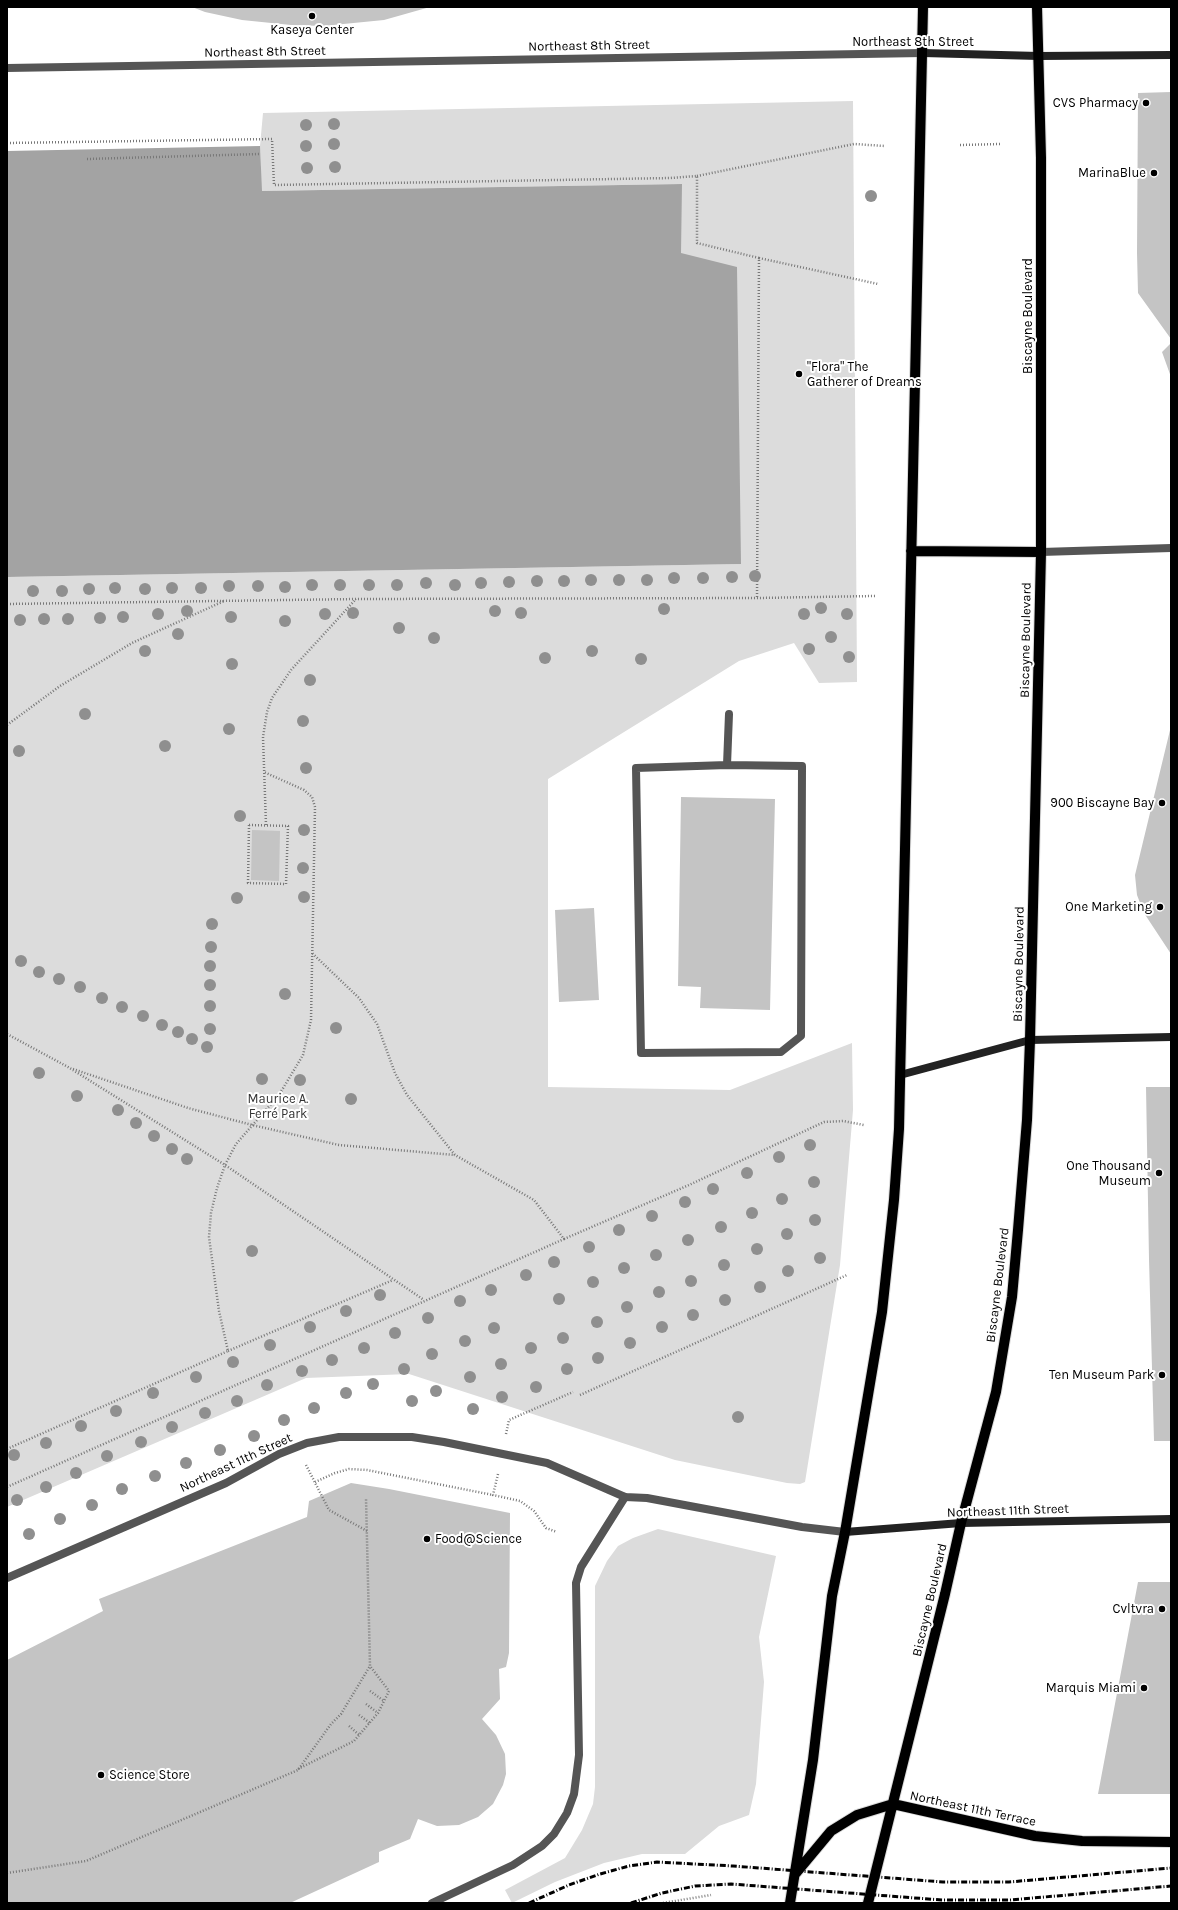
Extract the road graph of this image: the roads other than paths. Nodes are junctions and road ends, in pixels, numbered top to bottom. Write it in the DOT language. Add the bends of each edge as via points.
graph roads {
  1 [pos="923,7"];
  2 [pos="1037,7"];
  3 [pos="923,53"];
  4 [pos="1171,55"];
  5 [pos="1039,56"];
  6 [pos="7,68"];
  7 [pos="1171,548"];
  8 [pos="911,551"];
  9 [pos="1041,552"];
  10 [pos="729,714"];
  11 [pos="727,765"];
  12 [pos="1171,1036"];
  13 [pos="1030,1040"];
  14 [pos="900,1075"];
  15 [pos="625,1497"];
  16 [pos="1171,1519"];
  17 [pos="961,1523"];
  18 [pos="845,1532"];
  19 [pos="7,1578"];
  20 [pos="893,1804"];
  21 [pos="1171,1842"];
  22 [pos="796,1873"];
  23 [pos="432,1903"];
  24 [pos="790,1903"];
  25 [pos="868,1903"];
  1 -- 3 [label="main road"];
  2 -- 5 [label="main road, Biscayne Boulevard"];
  3 -- 5 [label="street, Northeast 8th Street"];
  3 -- 6 [label="street, Northeast 8th Street"];
  3 -- 8 [label="main road"];
  4 -- 5 [label="street, Northeast 8th Street"];
  5 -- 9 [label="main road, Biscayne Boulevard"];
  7 -- 9 [label="street"];
  8 -- 9 [label="main road"];
  8 -- 14 [label="main road"];
  9 -- 13 [label="main road, Biscayne Boulevard"];
  10 -- 11 [label="street"];
  11 -- 11 [label="street" via="802,766 801,1036 781,1052 641,1053 636,768"];
  12 -- 13 [label="street"];
  13 -- 14 [label="street"];
  13 -- 17 [label="main road, Biscayne Boulevard" via="1027,1120 1012,1297 996,1392"];
  14 -- 18 [label="main road" via="899,1129 888,1266"];
  15 -- 18 [label="street" via="647,1498 802,1527"];
  15 -- 19 [label="street, Northeast 11th Street" via="547,1464 412,1437 339,1437 307,1443 279,1454 226,1483"];
  15 -- 23 [label="street" via="581,1567 576,1583 579,1755 574,1794 567,1813 554,1834 542,1846 513,1865"];
  16 -- 17 [label="street, Northeast 11th Street"];
  17 -- 18 [label="street, Northeast 11th Street"];
  17 -- 20 [label="main road, Biscayne Boulevard"];
  18 -- 22 [label="main road" via="832,1596 813,1760"];
  20 -- 21 [label="main road, Northeast 11th Terrace" via="1035,1836 1082,1841"];
  20 -- 22 [label="main road, Northeast 11th Terrace" via="858,1815 832,1831"];
  20 -- 25 [label="main road, Biscayne Boulevard"];
  22 -- 24 [label="main road"];
}
